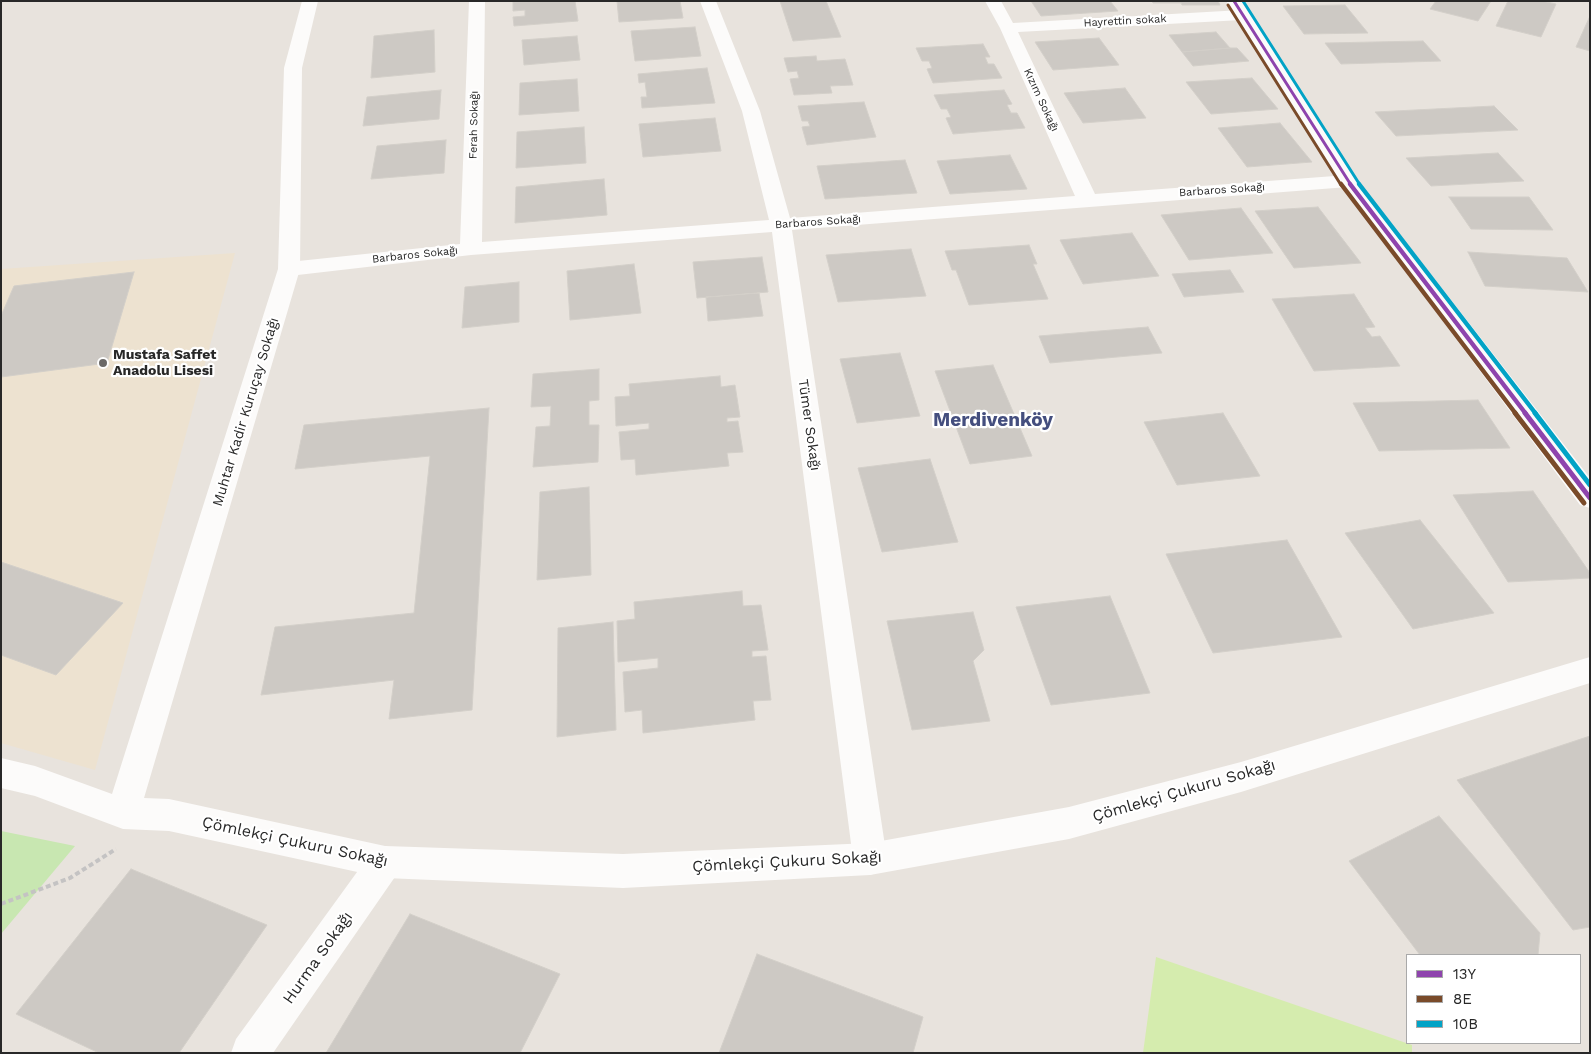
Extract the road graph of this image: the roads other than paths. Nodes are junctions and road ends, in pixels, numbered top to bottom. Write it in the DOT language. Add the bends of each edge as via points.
graph roads {
  1 [pos="310,1"];
  2 [pos="477,1"];
  3 [pos="708,1"];
  4 [pos="993,1"];
  5 [pos="1238,8"];
  6 [pos="1008,28"];
  7 [pos="1348,181"];
  8 [pos="1087,200"];
  9 [pos="781,224"];
  10 [pos="471,249"];
  11 [pos="290,269"];
  12 [pos="1590,498"];
  13 [pos="1590,670"];
  14 [pos="1,773"];
  15 [pos="123,813"];
  16 [pos="870,860"];
  17 [pos="385,862"];
  18 [pos="250,1053"];
  1 -- 11 [label="street, Muhtar Kadir Kuruçay Sokağı" via="293,68"];
  2 -- 10 [label="street, Ferah Sokağı"];
  3 -- 9 [label="street, Tümer Sokağı" via="751,111"];
  4 -- 6 [label="street, Kızım Sokağı"];
  5 -- 6 [label="street, Hayrettin sokak"];
  5 -- 7 [label="street"];
  6 -- 8 [label="street, Kızım Sokağı"];
  7 -- 8 [label="street, Barbaros Sokağı"];
  7 -- 12 [label="street"];
  8 -- 9 [label="street, Barbaros Sokağı"];
  9 -- 10 [label="street, Barbaros Sokağı"];
  9 -- 16 [label="street, Tümer Sokağı"];
  10 -- 11 [label="street, Barbaros Sokağı"];
  11 -- 15 [label="street, Muhtar Kadir Kuruçay Sokağı"];
  13 -- 16 [label="street, Çömlekçi Çukuru Sokağı" via="1241,777 1069,823"];
  14 -- 15 [label="street, Çömlekçi Çukuru Sokağı" via="35,780"];
  15 -- 17 [label="street, Çömlekçi Çukuru Sokağı" via="169,815"];
  16 -- 17 [label="street, Çömlekçi Çukuru Sokağı" via="623,871"];
  17 -- 18 [label="street, Hurma Sokağı"];
}
